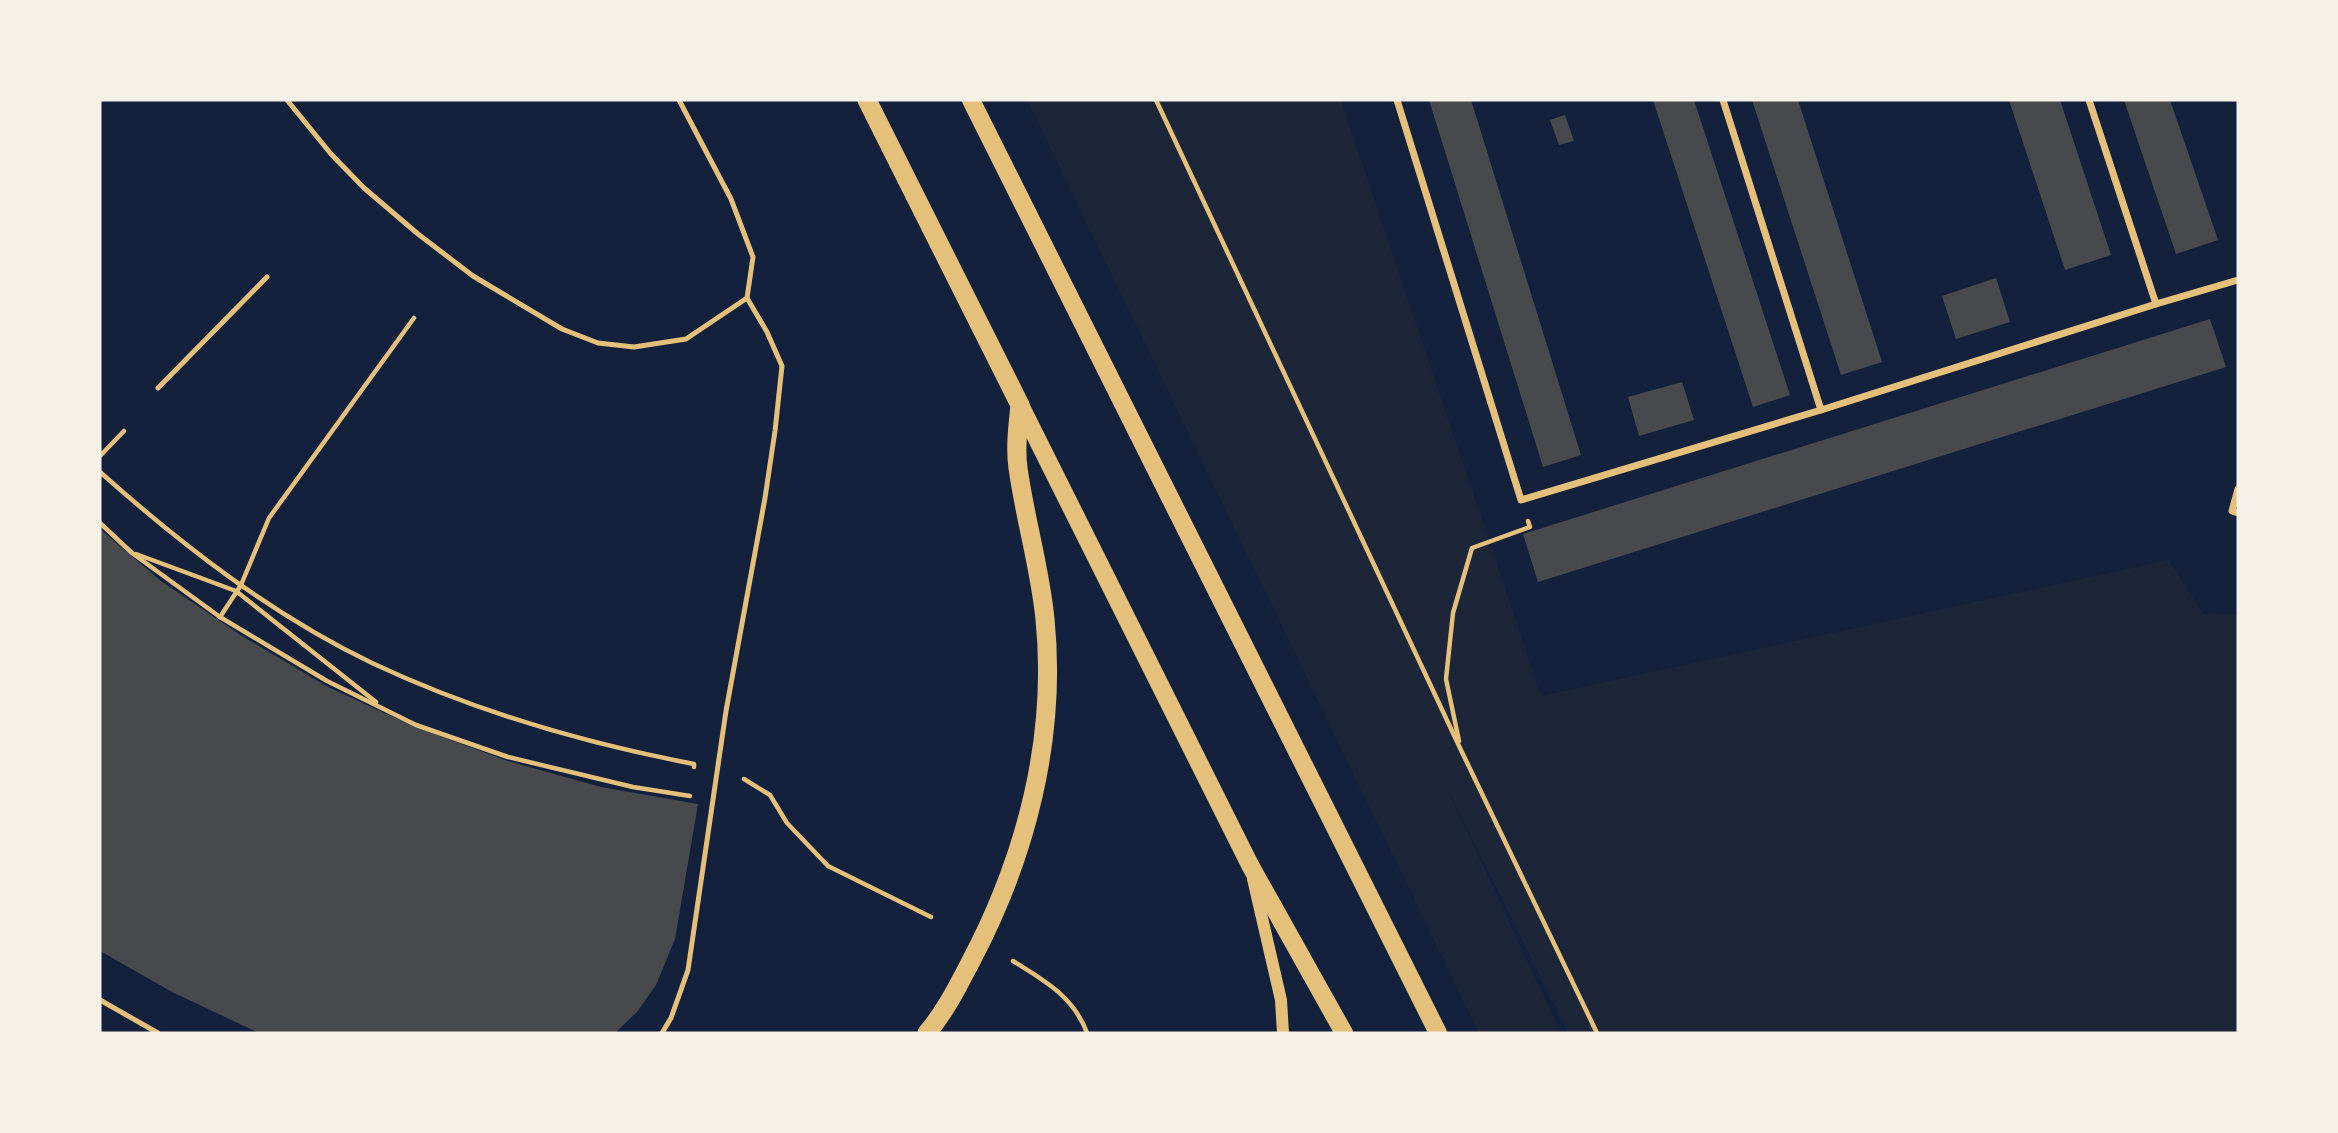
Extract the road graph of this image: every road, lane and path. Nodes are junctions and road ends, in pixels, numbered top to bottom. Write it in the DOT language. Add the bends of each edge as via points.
graph roads {
  1 [pos="287,100"];
  2 [pos="679,100"];
  3 [pos="867,100"];
  4 [pos="971,100"];
  5 [pos="1156,100"];
  6 [pos="1397,100"];
  7 [pos="1723,100"];
  8 [pos="2089,100"];
  9 [pos="267,277"];
  10 [pos="2238,280"];
  11 [pos="747,298"];
  12 [pos="2156,304"];
  13 [pos="414,318"];
  14 [pos="158,388"];
  15 [pos="1020,405"];
  16 [pos="1821,410"];
  17 [pos="124,431"];
  18 [pos="100,456"];
  19 [pos="100,472"];
  20 [pos="2238,489"];
  21 [pos="1521,500"];
  22 [pos="2238,513"];
  23 [pos="100,523"];
  24 [pos="132,553"];
  25 [pos="241,585"];
  26 [pos="236,591"];
  27 [pos="220,617"];
  28 [pos="385,709"];
  29 [pos="1461,748"];
  30 [pos="694,764"];
  31 [pos="744,779"];
  32 [pos="690,797"];
  33 [pos="1250,865"];
  34 [pos="930,917"];
  35 [pos="1013,961"];
  36 [pos="100,1000"];
  37 [pos="158,1033"];
  38 [pos="662,1033"];
  39 [pos="927,1033"];
  40 [pos="1087,1033"];
  41 [pos="1283,1033"];
  42 [pos="1343,1033"];
  43 [pos="1438,1033"];
  44 [pos="1597,1033"];
  1 -- 11 [label="lane" via="364,188 418,234 473,276 562,329 598,343 634,347 686,339"];
  2 -- 11 [label="lane" via="731,199 753,257"];
  3 -- 15 [label="highway"];
  4 -- 43 [label="main road"];
  5 -- 29 [label="path"];
  6 -- 21 [label="street"];
  7 -- 16 [label="street"];
  8 -- 12 [label="street"];
  9 -- 14 [label="lane"];
  10 -- 12 [label="street"];
  11 -- 38 [label="lane" via="782,366 775,431 726,711 688,970"];
  12 -- 16 [label="street"];
  13 -- 25 [label="path" via="269,518"];
  15 -- 33 [label="main road"];
  15 -- 39 [label="highway" via="1018,466 1045,622 1045,712 1039,762 1029,818 1006,889 957,988"];
  16 -- 21 [label="street"];
  17 -- 18 [label="path"];
  19 -- 25 [label="path" via="161,526"];
  20 -- 22 [label="street" via="2232,511"];
  21 -- 29 [label="path" via="1530,527 1472,548 1453,613 1446,679"];
  23 -- 24 [label="path"];
  24 -- 26 [label="path"];
  24 -- 27 [label="path"];
  25 -- 26 [label="path"];
  25 -- 30 [label="path" via="371,662 479,707 635,753"];
  26 -- 27 [label="path"];
  26 -- 28 [label="path"];
  27 -- 28 [label="path" via="327,681"];
  28 -- 32 [label="path" via="416,725 508,757"];
  29 -- 44 [label="path"];
  31 -- 34 [label="path" via="769,795 828,866"];
  33 -- 41 [label="street" via="1281,1000"];
  33 -- 42 [label="main road"];
  35 -- 40 [label="path" via="1055,988 1080,1015"];
  36 -- 37 [label="lane"];
}
